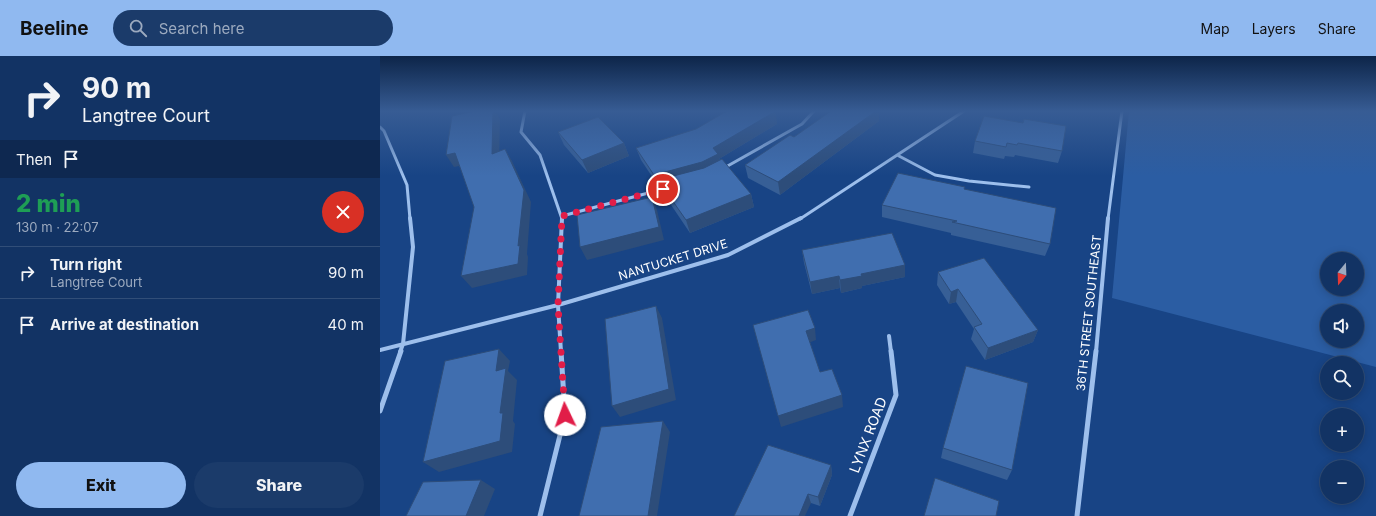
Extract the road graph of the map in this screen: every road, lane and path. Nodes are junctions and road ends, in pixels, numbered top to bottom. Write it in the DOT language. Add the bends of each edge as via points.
graph roads {
  1 [pos="385,132"];
  2 [pos="521,132"];
  3 [pos="787,132"];
  4 [pos="933,132"];
  5 [pos="1119,132"];
  6 [pos="899,156"];
  7 [pos="720,170"];
  8 [pos="1029,187"];
  9 [pos="669,188"];
  10 [pos="562,216"];
  11 [pos="558,305"];
  12 [pos="889,336"];
  13 [pos="403,344"];
  14 [pos="380,350"];
  15 [pos="380,411"];
  16 [pos="540,516"];
  17 [pos="850,516"];
  18 [pos="1076,516"];
  1 -- 13 [label="street" via="407,185 413,247"];
  2 -- 10 [label="street" via="540,155"];
  3 -- 7 [label="street"];
  4 -- 6 [label="street, NANTUCKET DRIVE"];
  5 -- 18 [label="street, 36TH STREET SOUTHEAST"];
  6 -- 8 [label="street" via="935,175"];
  6 -- 11 [label="street, NANTUCKET DRIVE" via="795,222 728,255"];
  9 -- 10 [label="street"];
  10 -- 11 [label="street"];
  11 -- 13 [label="street, NANTUCKET DRIVE"];
  11 -- 16 [label="street" via="565,415"];
  12 -- 17 [label="street, LYNX ROAD" via="896,395"];
  13 -- 14 [label="street, NANTUCKET DRIVE"];
  13 -- 15 [label="street"];
}
